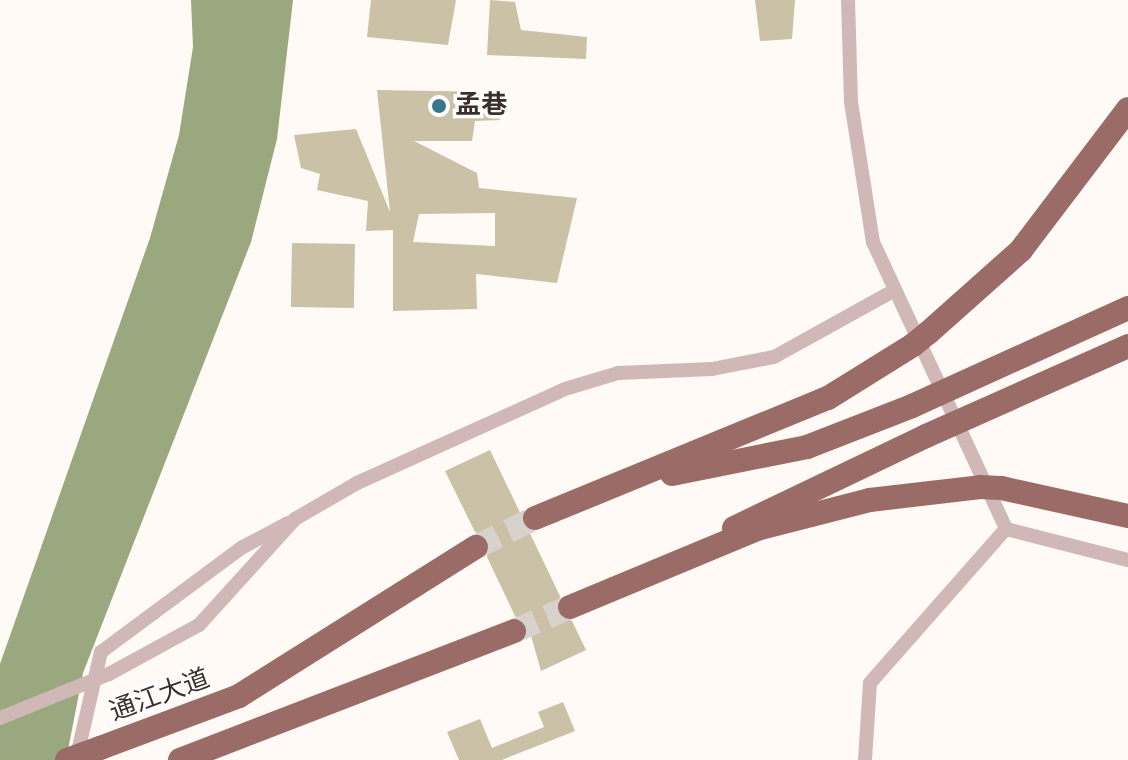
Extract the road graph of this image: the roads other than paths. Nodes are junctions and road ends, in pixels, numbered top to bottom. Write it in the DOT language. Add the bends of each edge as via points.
graph roads {
  1 [pos="848,0"];
  2 [pos="1128,109"];
  3 [pos="893,291"];
  4 [pos="1128,308"];
  5 [pos="1128,346"];
  6 [pos="607,487"];
  7 [pos="1128,516"];
  8 [pos="535,518"];
  9 [pos="295,519"];
  10 [pos="1006,529"];
  11 [pos="713,544"];
  12 [pos="476,547"];
  13 [pos="1128,560"];
  14 [pos="570,607"];
  15 [pos="514,631"];
  16 [pos="239,696"];
  17 [pos="0,718"];
  18 [pos="253,732"];
  19 [pos="67,760"];
  20 [pos="76,760"];
  21 [pos="180,760"];
  22 [pos="865,760"];
  1 -- 3 [label="street" via="860,175 873,242"];
  2 -- 6 [label="highway" via="1021,250 920,339 828,398"];
  3 -- 9 [label="street" via="774,357 712,369 618,373 565,389"];
  3 -- 10 [label="street"];
  4 -- 6 [label="highway, bridge" via="912,406 807,447"];
  5 -- 11 [label="highway, bridge" via="750,516"];
  6 -- 8 [label="highway"];
  7 -- 11 [label="highway" via="990,488 870,500"];
  9 -- 17 [label="street, bridge" via="199,625 109,674"];
  9 -- 20 [label="street" via="241,548 101,652"];
  10 -- 13 [label="street"];
  10 -- 22 [label="street" via="870,683"];
  11 -- 14 [label="highway"];
  12 -- 16 [label="highway, 通江大道"];
  15 -- 18 [label="highway"];
  16 -- 18 [label="highway"];
  16 -- 19 [label="highway, 通江大道, bridge"];
  18 -- 21 [label="highway"];
}
